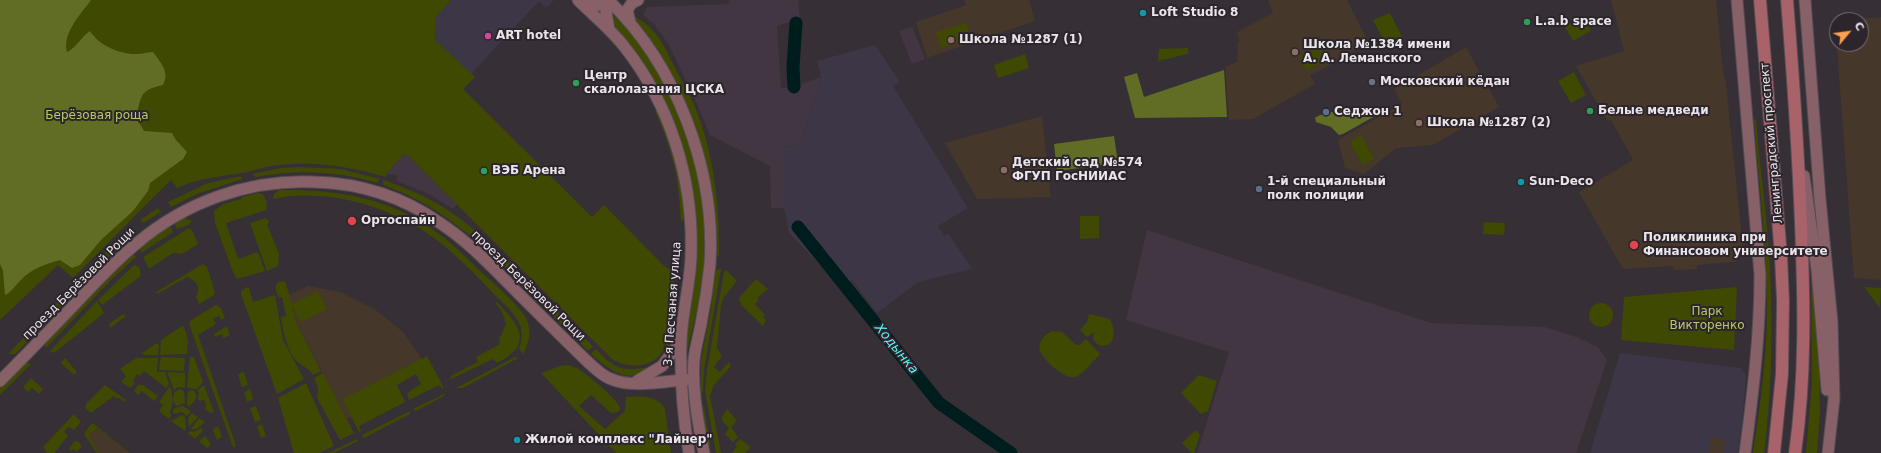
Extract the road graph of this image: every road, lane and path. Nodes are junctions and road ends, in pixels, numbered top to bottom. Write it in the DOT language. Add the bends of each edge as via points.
graph roads {
  1 [pos="629,0"];
  2 [pos="638,0"];
  3 [pos="1737,0"];
  4 [pos="1760,0"];
  5 [pos="1787,0"];
  6 [pos="1805,0"];
  7 [pos="579,1"];
  8 [pos="606,3"];
  9 [pos="632,26"];
  10 [pos="609,30"];
  11 [pos="1797,130"];
  12 [pos="681,341"];
  13 [pos="694,379"];
  14 [pos="682,380"];
  15 [pos="0,381"];
  16 [pos="633,383"];
  17 [pos="1831,424"];
  18 [pos="1774,450"];
  19 [pos="689,453"];
  20 [pos="704,453"];
  21 [pos="1745,453"];
  22 [pos="1795,453"];
  23 [pos="1828,453"];
  1 -- 8 [label="street"];
  2 -- 9 [label="street" via="627,10"];
  3 -- 21 [label="street" via="1760,275 1760,324"];
  4 -- 18 [label="main road, Ленинградский проспект" via="1783,300 1782,374"];
  5 -- 11 [label="main road, Ленинградский проспект"];
  6 -- 17 [label="street" via="1832,322 1834,399"];
  7 -- 8 [label="street" via="589,5"];
  7 -- 10 [label="street, 3-я Песчаная улица"];
  8 -- 9 [label="street, 3-я Песчаная улица"];
  8 -- 10 [label="street"];
  9 -- 13 [label="street, 3-я Песчаная улица" via="657,60 674,94 694,144 702,174 707,204 710,263 706,300 694,359"];
  10 -- 12 [label="street, 3-я Песчаная улица" via="632,57 655,95 673,135 686,180 690,206 691,259"];
  11 -- 17 [label="street" via="1817,270"];
  11 -- 22 [label="main road, Ленинградский проспект" via="1804,341"];
  12 -- 14 [label="street, 3-я Песчаная улица"];
  12 -- 16 [label="street" via="662,366"];
  13 -- 14 [label="street, проезд Берёзовой Рощи"];
  13 -- 20 [label="street, 3-я Песчаная улица"];
  14 -- 16 [label="street, проезд Берёзовой Рощи"];
  14 -- 19 [label="street, 3-я Песчаная улица"];
  15 -- 16 [label="street, проезд Берёзовой Рощи" via="122,256 162,224 216,197 262,185 300,181 361,187 421,210 478,253 603,375 618,382"];
  17 -- 23 [label="street"];
}
